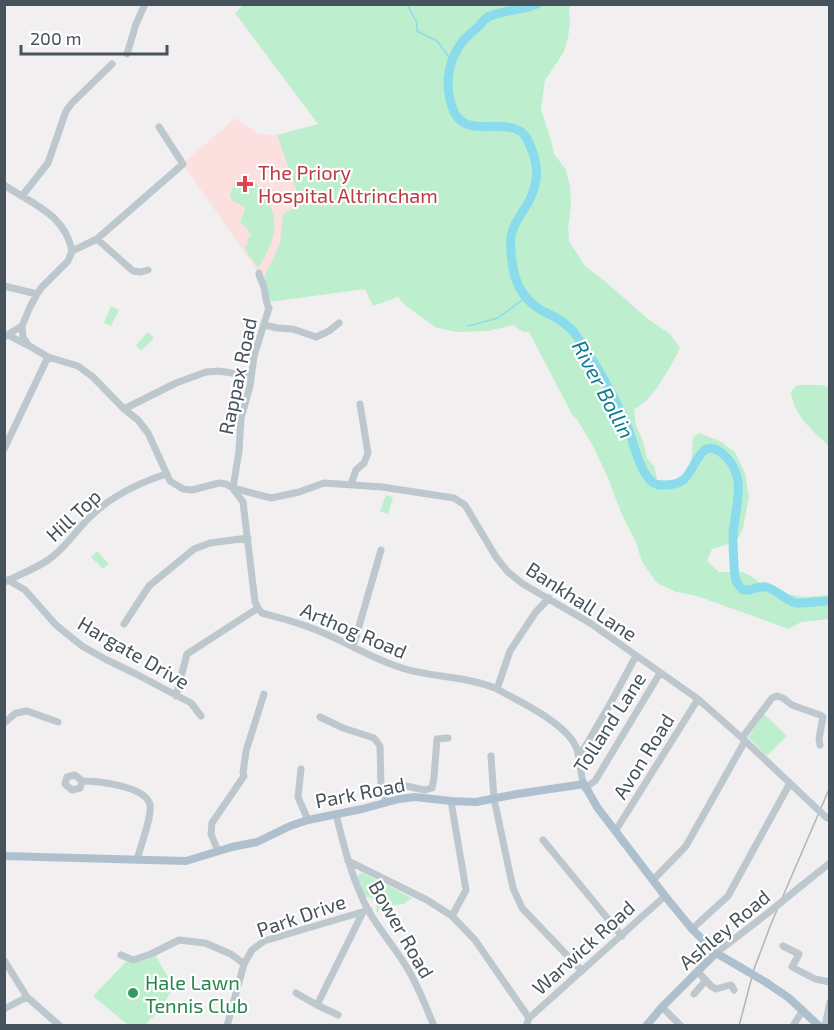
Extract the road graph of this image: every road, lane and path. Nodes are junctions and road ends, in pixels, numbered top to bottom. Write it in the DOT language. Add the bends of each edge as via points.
graph roads {
  1 [pos="145,4"];
  2 [pos="127,54"];
  3 [pos="112,64"];
  4 [pos="159,127"];
  5 [pos="4,185"];
  6 [pos="22,196"];
  7 [pos="97,239"];
  8 [pos="72,251"];
  9 [pos="148,270"];
  10 [pos="259,273"];
  11 [pos="4,286"];
  12 [pos="37,294"];
  13 [pos="339,323"];
  14 [pos="265,325"];
  15 [pos="22,326"];
  16 [pos="6,336"];
  17 [pos="28,345"];
  18 [pos="48,357"];
  19 [pos="251,376"];
  20 [pos="360,404"];
  21 [pos="124,409"];
  22 [pos="4,449"];
  23 [pos="166,474"];
  24 [pos="351,484"];
  25 [pos="233,488"];
  26 [pos="248,538"];
  27 [pos="381,550"];
  28 [pos="24,573"];
  29 [pos="6,581"];
  30 [pos="25,590"];
  31 [pos="549,598"];
  32 [pos="258,608"];
  33 [pos="124,624"];
  34 [pos="353,647"];
  35 [pos="636,656"];
  36 [pos="660,674"];
  37 [pos="497,689"];
  38 [pos="264,694"];
  39 [pos="176,696"];
  40 [pos="698,699"];
  41 [pos="201,716"];
  42 [pos="320,717"];
  43 [pos="58,722"];
  44 [pos="4,723"];
  45 [pos="448,738"];
  46 [pos="744,739"];
  47 [pos="820,745"];
  48 [pos="578,754"];
  49 [pos="491,756"];
  50 [pos="301,769"];
  51 [pos="82,781"];
  52 [pos="790,783"];
  53 [pos="585,786"];
  54 [pos="381,787"];
  55 [pos="494,799"];
  56 [pos="451,801"];
  57 [pos="386,802"];
  58 [pos="336,814"];
  59 [pos="828,819"];
  60 [pos="308,820"];
  61 [pos="616,830"];
  62 [pos="543,840"];
  63 [pos="218,851"];
  64 [pos="4,856"];
  65 [pos="137,860"];
  66 [pos="348,861"];
  67 [pos="830,863"];
  68 [pos="653,880"];
  69 [pos="665,896"];
  70 [pos="366,911"];
  71 [pos="452,916"];
  72 [pos="692,929"];
  73 [pos="622,936"];
  74 [pos="783,946"];
  75 [pos="717,953"];
  76 [pos="121,955"];
  77 [pos="4,960"];
  78 [pos="244,964"];
  79 [pos="582,971"];
  80 [pos="698,972"];
  81 [pos="706,980"];
  82 [pos="830,982"];
  83 [pos="734,990"];
  84 [pos="297,993"];
  85 [pos="694,994"];
  86 [pos="27,997"];
  87 [pos="830,1002"];
  88 [pos="317,1005"];
  89 [pos="662,1007"];
  90 [pos="4,1009"];
  91 [pos="803,1010"];
  92 [pos="829,1013"];
  93 [pos="338,1015"];
  94 [pos="529,1018"];
  95 [pos="60,1026"];
  96 [pos="227,1026"];
  97 [pos="434,1026"];
  98 [pos="526,1026"];
  99 [pos="646,1026"];
  100 [pos="681,1026"];
  101 [pos="793,1026"];
  102 [pos="819,1026"];
  103 [pos="825,1026"];
  1 -- 2 [label="street"];
  3 -- 6 [label="street" via="66,111 48,163"];
  4 -- 7 [label="street" via="183,164"];
  5 -- 6 [label="street"];
  6 -- 8 [label="street" via="57,220"];
  7 -- 8 [label="street"];
  7 -- 9 [label="street" via="129,268 138,272"];
  8 -- 12 [label="street" via="68,261"];
  10 -- 14 [label="street, Rappax Road" via="268,309"];
  11 -- 12 [label="street"];
  12 -- 15 [label="street"];
  13 -- 14 [label="street" via="316,337"];
  14 -- 19 [label="street, Rappax Road"];
  15 -- 16 [label="street"];
  15 -- 17 [label="street"];
  16 -- 17 [label="street"];
  17 -- 18 [label="street"];
  18 -- 21 [label="street" via="78,366"];
  18 -- 22 [label="street"];
  19 -- 21 [label="street" via="206,372"];
  19 -- 25 [label="street, Rappax Road" via="241,418"];
  20 -- 24 [label="street" via="368,453"];
  21 -- 23 [label="street" via="148,433"];
  23 -- 25 [label="street, Bankhall Lane" via="183,489 219,483"];
  23 -- 28 [label="street, Hill Top" via="115,498 90,516 49,560"];
  24 -- 25 [label="street, Bankhall Lane" via="324,483 272,498"];
  24 -- 31 [label="street, Bankhall Lane" via="454,498 465,505 508,572"];
  25 -- 26 [label="street" via="243,502"];
  26 -- 32 [label="street"];
  26 -- 33 [label="street" via="194,549 149,586"];
  27 -- 34 [label="street"];
  28 -- 29 [label="street, Hill Top"];
  28 -- 30 [label="street"];
  29 -- 30 [label="street, Hargate Drive"];
  30 -- 39 [label="street, Hargate Drive" via="56,625 82,646"];
  31 -- 35 [label="street, Bankhall Lane"];
  31 -- 37 [label="street" via="510,651"];
  32 -- 34 [label="street, Arthog Road" via="262,613"];
  32 -- 39 [label="street" via="187,654"];
  34 -- 37 [label="street, Arthog Road" via="407,670 466,679"];
  35 -- 36 [label="street, Bankhall Lane"];
  35 -- 48 [label="street"];
  36 -- 40 [label="street, Bankhall Lane"];
  36 -- 53 [label="street, Tolland Lane" via="595,781"];
  37 -- 48 [label="street, Arthog Road" via="562,728"];
  38 -- 63 [label="street" via="246,750 244,776 212,823 211,834"];
  39 -- 41 [label="street, Hargate Drive" via="191,703"];
  40 -- 46 [label="street, Bankhall Lane"];
  40 -- 61 [label="street, Avon Road"];
  42 -- 54 [label="street" via="374,738 380,746"];
  43 -- 44 [label="street" via="27,711 16,713"];
  45 -- 54 [label="street" via="437,739 432,788"];
  46 -- 47 [label="street" via="777,696 823,717"];
  46 -- 52 [label="street, Bankhall Lane"];
  46 -- 68 [label="street" via="686,846"];
  48 -- 53 [label="street, Arthog Road"];
  49 -- 55 [label="street"];
  50 -- 60 [label="street" via="298,797"];
  51 -- 65 [label="street" via="130,789 143,794 150,803"];
  52 -- 59 [label="street, Bankhall Lane, bridge"];
  52 -- 72 [label="street" via="728,896"];
  53 -- 55 [label="main road, Park Road"];
  53 -- 61 [label="main road"];
  54 -- 57 [label="street"];
  55 -- 56 [label="main road, Park Road"];
  55 -- 79 [label="street" via="513,888 522,908"];
  56 -- 57 [label="main road, Park Road" via="415,797"];
  56 -- 71 [label="street" via="466,890"];
  57 -- 58 [label="main road, Park Road"];
  58 -- 60 [label="main road, Park Road"];
  58 -- 66 [label="street, Bower Road"];
  60 -- 63 [label="main road, Park Road" via="257,842"];
  61 -- 68 [label="main road"];
  62 -- 73 [label="street"];
  63 -- 65 [label="main road, Park Road" via="186,861"];
  64 -- 65 [label="main road, Park Road"];
  66 -- 70 [label="street, Bower Road"];
  66 -- 71 [label="street"];
  67 -- 75 [label="street, Ashley Road, bridge"];
  68 -- 69 [label="main road"];
  69 -- 72 [label="main road"];
  69 -- 73 [label="street, Warwick Road"];
  70 -- 78 [label="street, Park Drive" via="264,941 252,950"];
  70 -- 88 [label="street"];
  70 -- 97 [label="street, Bower Road" via="408,969"];
  71 -- 94 [label="street" via="475,940"];
  72 -- 75 [label="main road"];
  73 -- 79 [label="street, Warwick Road"];
  74 -- 82 [label="street" via="799,954 792,967 814,979"];
  75 -- 80 [label="main road, Ashley Road"];
  75 -- 91 [label="main road, bridge"];
  76 -- 78 [label="street" via="133,960 179,940 205,944"];
  77 -- 86 [label="street"];
  78 -- 96 [label="street, Park Drive"];
  79 -- 94 [label="street, Warwick Road"];
  80 -- 81 [label="street"];
  80 -- 89 [label="main road, Ashley Road"];
  81 -- 83 [label="street" via="716,989 730,985"];
  81 -- 85 [label="street"];
  84 -- 88 [label="street"];
  86 -- 90 [label="street"];
  86 -- 95 [label="street"];
  87 -- 92 [label="street"];
  88 -- 93 [label="street"];
  89 -- 99 [label="main road, Ashley Road"];
  89 -- 100 [label="street"];
  91 -- 101 [label="street"];
  91 -- 102 [label="main road"];
  92 -- 103 [label="street"];
  94 -- 98 [label="street, Warwick Road"];
}
